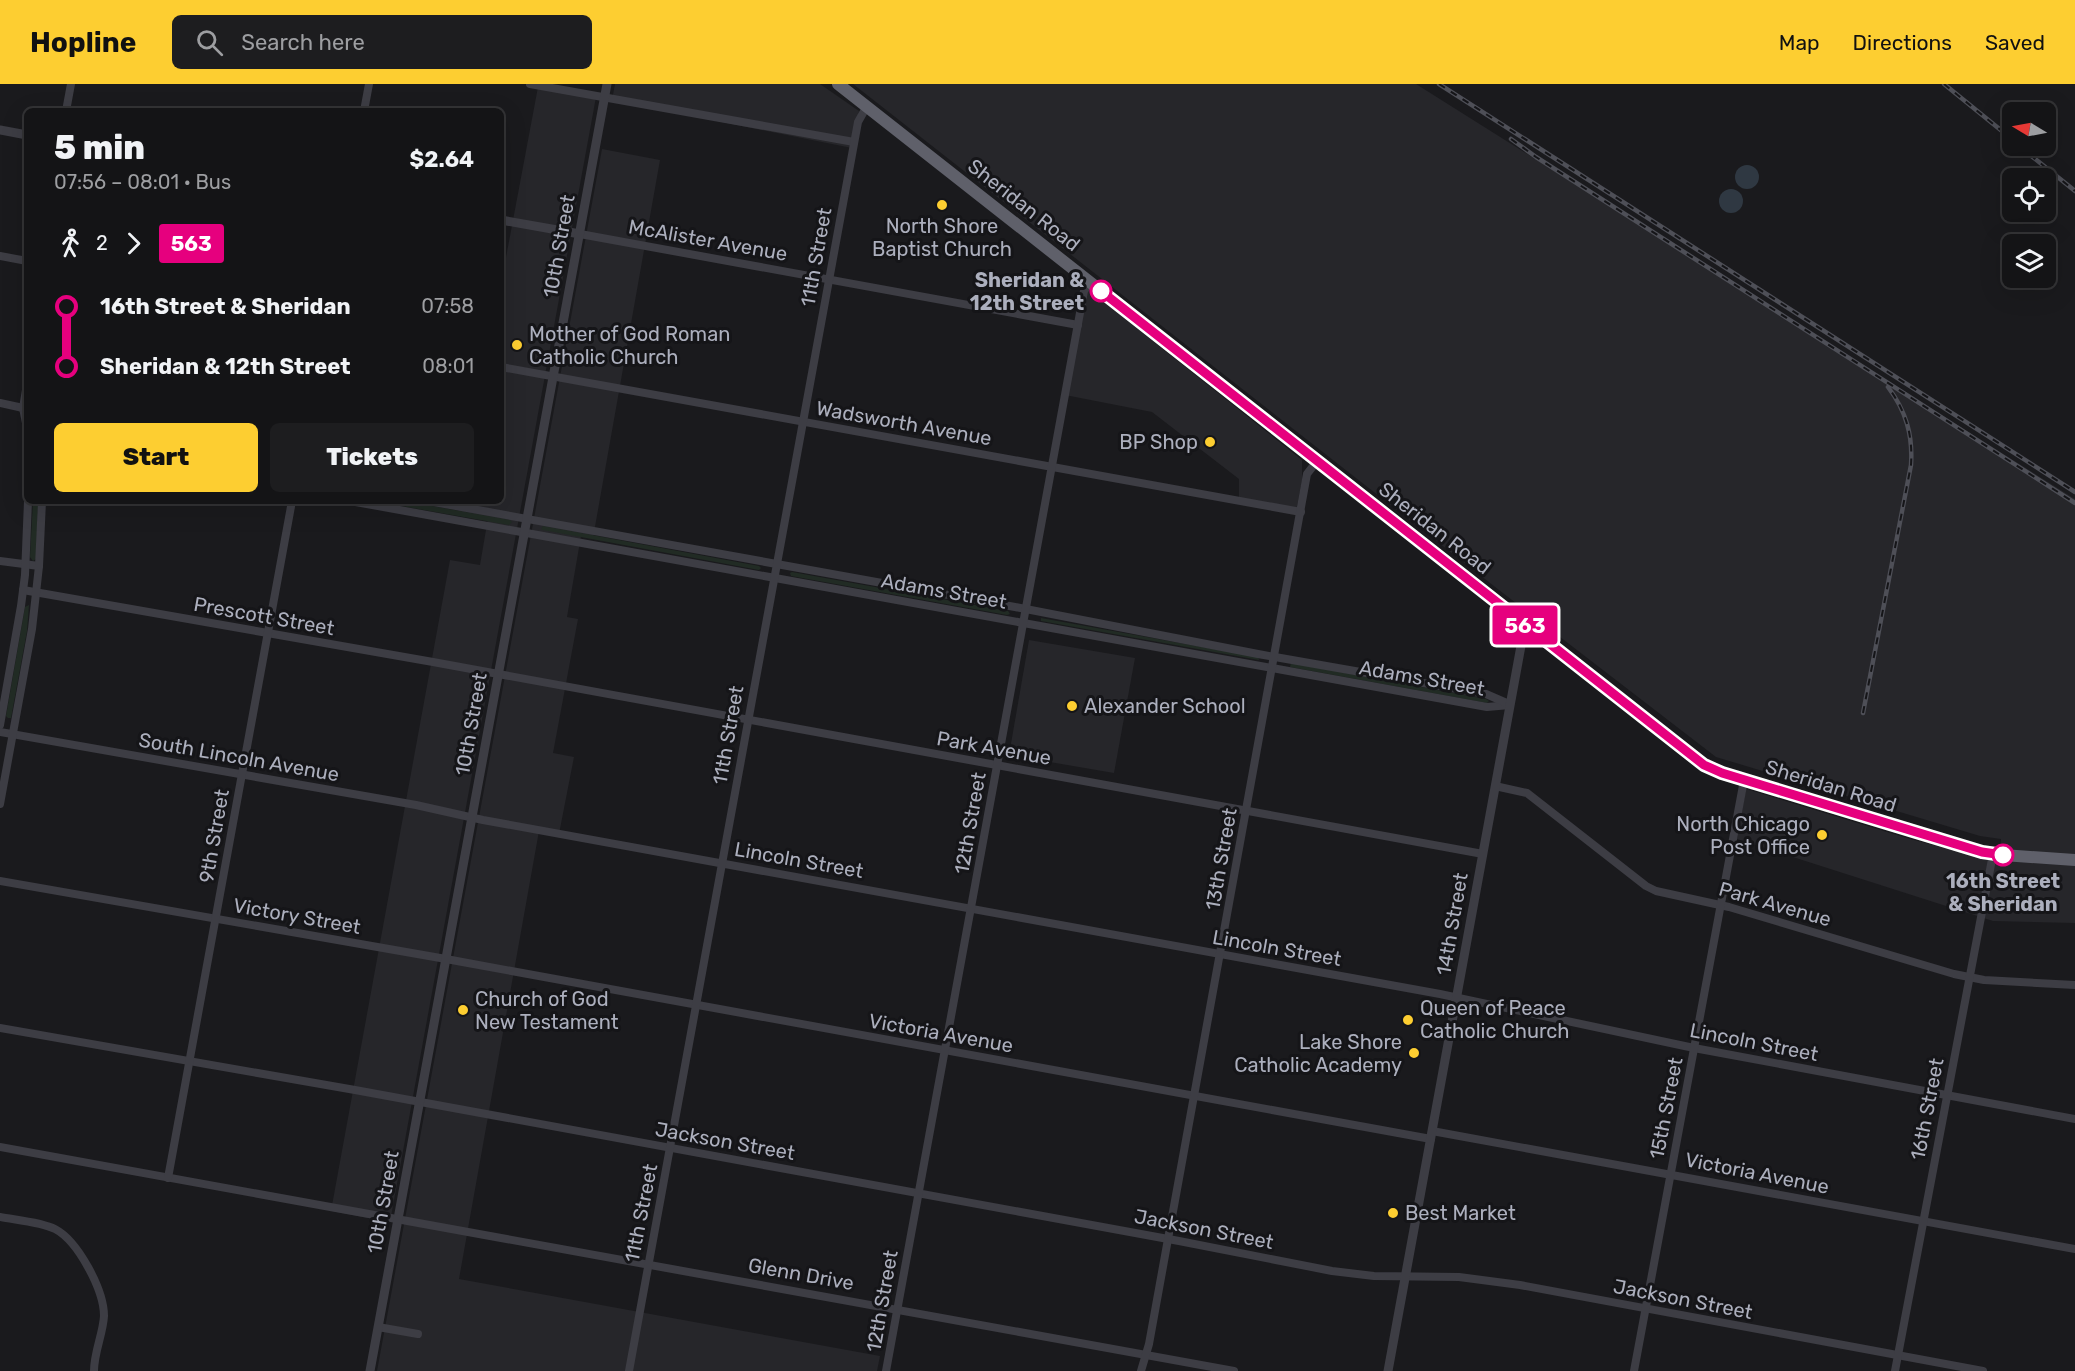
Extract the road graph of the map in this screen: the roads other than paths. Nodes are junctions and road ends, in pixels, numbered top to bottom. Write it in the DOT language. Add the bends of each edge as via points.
graph roads {
  1 [pos="71,84"];
  2 [pos="369,84"];
  3 [pos="530,84"];
  4 [pos="607,84"];
  5 [pos="838,84"];
  6 [pos="604,97"];
  7 [pos="867,106"];
  8 [pos="67,108"];
  9 [pos="365,108"];
  10 [pos="0,130"];
  11 [pos="24,134"];
  12 [pos="854,142"];
  13 [pos="504,220"];
  14 [pos="580,234"];
  15 [pos="0,256"];
  16 [pos="24,260"];
  17 [pos="829,279"];
  18 [pos="1090,282"];
  19 [pos="1078,325"];
  20 [pos="504,368"];
  21 [pos="553,376"];
  22 [pos="24,402"];
  23 [pos="0,403"];
  24 [pos="23,408"];
  25 [pos="24,413"];
  26 [pos="803,421"];
  27 [pos="1317,460"];
  28 [pos="1053,467"];
  29 [pos="28,504"];
  30 [pos="42,504"];
  31 [pos="291,504"];
  32 [pos="367,504"];
  33 [pos="445,504"];
  34 [pos="1301,512"];
  35 [pos="528,519"];
  36 [pos="525,532"];
  37 [pos="0,561"];
  38 [pos="776,564"];
  39 [pos="25,565"];
  40 [pos="39,566"];
  41 [pos="774,577"];
  42 [pos="23,590"];
  43 [pos="36,592"];
  44 [pos="1026,609"];
  45 [pos="1023,622"];
  46 [pos="1525,624"];
  47 [pos="268,634"];
  48 [pos="1275,657"];
  49 [pos="1273,668"];
  50 [pos="499,675"];
  51 [pos="1510,705"];
  52 [pos="748,720"];
  53 [pos="0,726"];
  54 [pos="0,732"];
  55 [pos="13,734"];
  56 [pos="997,766"];
  57 [pos="242,774"];
  58 [pos="1744,780"];
  59 [pos="1495,786"];
  60 [pos="0,804"];
  61 [pos="1246,811"];
  62 [pos="472,817"];
  63 [pos="1483,854"];
  64 [pos="1993,854"];
  65 [pos="2075,860"];
  66 [pos="722,863"];
  67 [pos="0,881"];
  68 [pos="1720,905"];
  69 [pos="971,908"];
  70 [pos="216,919"];
  71 [pos="1220,954"];
  72 [pos="446,959"];
  73 [pos="1970,977"];
  74 [pos="2075,985"];
  75 [pos="1457,997"];
  76 [pos="695,1005"];
  77 [pos="0,1028"];
  78 [pos="1694,1048"];
  79 [pos="945,1051"];
  80 [pos="189,1062"];
  81 [pos="1946,1095"];
  82 [pos="1194,1096"];
  83 [pos="420,1102"];
  84 [pos="2075,1119"];
  85 [pos="1431,1135"];
  86 [pos="0,1146"];
  87 [pos="669,1148"];
  88 [pos="1671,1173"];
  89 [pos="168,1178"];
  90 [pos="918,1194"];
  91 [pos="0,1217"];
  92 [pos="398,1218"];
  93 [pos="1922,1221"];
  94 [pos="1168,1239"];
  95 [pos="2075,1249"];
  96 [pos="648,1263"];
  97 [pos="1405,1276"];
  98 [pos="1645,1308"];
  99 [pos="898,1309"];
  100 [pos="378,1327"];
  101 [pos="418,1334"];
  102 [pos="1146,1355"];
  103 [pos="1898,1355"];
  104 [pos="94,1371"];
  105 [pos="370,1371"];
  106 [pos="628,1371"];
  107 [pos="886,1371"];
  108 [pos="1141,1371"];
  109 [pos="1234,1371"];
  110 [pos="1388,1371"];
  111 [pos="1634,1371"];
  112 [pos="1895,1371"];
  113 [pos="1983,1371"];
  1 -- 8 [label="street"];
  2 -- 9 [label="street"];
  3 -- 6 [label="street"];
  4 -- 6 [label="street, 10th Street"];
  5 -- 7 [label="highway, Sheridan Road"];
  6 -- 12 [label="street"];
  6 -- 14 [label="street, 10th Street"];
  7 -- 12 [label="street, 11th Street" via="858,122"];
  7 -- 18 [label="highway, Sheridan Road"];
  10 -- 11 [label="street"];
  12 -- 17 [label="street, 11th Street"];
  13 -- 14 [label="street"];
  14 -- 17 [label="street, McAlister Avenue"];
  14 -- 21 [label="street, 10th Street"];
  15 -- 16 [label="street"];
  17 -- 19 [label="street, McAlister Avenue"];
  17 -- 26 [label="street, 11th Street"];
  18 -- 19 [label="street, 12th Street" via="1084,291"];
  18 -- 27 [label="highway, Sheridan Road"];
  19 -- 28 [label="street, 12th Street"];
  20 -- 21 [label="street, Wadsworth Avenue"];
  21 -- 26 [label="street, Wadsworth Avenue"];
  21 -- 35 [label="street, 10th Street"];
  22 -- 24 [label="street"];
  23 -- 24 [label="street"];
  24 -- 25 [label="street"];
  26 -- 28 [label="street, Wadsworth Avenue"];
  26 -- 38 [label="street, 11th Street"];
  27 -- 34 [label="street, 13th Street" via="1308,474"];
  27 -- 46 [label="highway, Sheridan Road"];
  28 -- 34 [label="street, Wadsworth Avenue"];
  28 -- 44 [label="street, 12th Street"];
  29 -- 39 [label="street"];
  30 -- 40 [label="street"];
  31 -- 47 [label="street, 9th Street"];
  32 -- 36 [label="street, Adams Street"];
  33 -- 35 [label="street, Adams Street"];
  34 -- 48 [label="street, 13th Street"];
  35 -- 36 [label="street, 10th Street"];
  35 -- 38 [label="street, Adams Street"];
  36 -- 41 [label="street, Adams Street"];
  36 -- 50 [label="street, 10th Street"];
  37 -- 39 [label="street"];
  38 -- 41 [label="street, 11th Street"];
  38 -- 44 [label="street, Adams Street"];
  39 -- 40 [label="street"];
  39 -- 42 [label="street"];
  40 -- 43 [label="street"];
  41 -- 45 [label="street, Adams Street"];
  41 -- 52 [label="street, 11th Street"];
  42 -- 43 [label="street, Prescott Street"];
  42 -- 53 [label="street"];
  43 -- 47 [label="street, Prescott Street"];
  43 -- 55 [label="street"];
  44 -- 45 [label="street, 12th Street"];
  44 -- 48 [label="street, Adams Street"];
  45 -- 49 [label="street, Adams Street"];
  45 -- 56 [label="street, 12th Street"];
  46 -- 51 [label="street, 14th Street"];
  46 -- 58 [label="highway, Sheridan Road" via="1704,765"];
  47 -- 50 [label="street, Prescott Street"];
  47 -- 57 [label="street, 9th Street"];
  48 -- 49 [label="street, 13th Street"];
  48 -- 51 [label="street, Adams Street" via="1486,694"];
  49 -- 51 [label="street, Adams Street" via="1487,707"];
  49 -- 61 [label="street, 13th Street"];
  50 -- 52 [label="street, Park Avenue"];
  50 -- 62 [label="street, 10th Street"];
  51 -- 59 [label="street, 14th Street"];
  52 -- 56 [label="street, Park Avenue"];
  52 -- 66 [label="street, 11th Street"];
  54 -- 55 [label="street, South Lincoln Avenue"];
  55 -- 57 [label="street, South Lincoln Avenue"];
  55 -- 60 [label="street"];
  56 -- 61 [label="street, Park Avenue"];
  56 -- 69 [label="street, 12th Street"];
  57 -- 62 [label="street, South Lincoln Avenue"];
  57 -- 70 [label="street, 9th Street"];
  58 -- 64 [label="highway, Sheridan Road"];
  58 -- 68 [label="street, 15th Street"];
  59 -- 63 [label="street, 14th Street"];
  59 -- 68 [label="street, Park Avenue" via="1527,793 1646,886"];
  61 -- 63 [label="street, Park Avenue"];
  61 -- 71 [label="street, 13th Street"];
  62 -- 66 [label="street, Lincoln Street"];
  62 -- 72 [label="street, 10th Street"];
  63 -- 75 [label="street, 14th Street"];
  64 -- 65 [label="highway, Sheridan Road"];
  64 -- 73 [label="street, 16th Street"];
  66 -- 69 [label="street, Lincoln Street"];
  66 -- 76 [label="street, 11th Street"];
  67 -- 70 [label="street, Victory Street"];
  68 -- 73 [label="street, Park Avenue"];
  68 -- 78 [label="street, 15th Street"];
  69 -- 71 [label="street, Lincoln Street"];
  69 -- 79 [label="street, 12th Street"];
  70 -- 72 [label="street, Victory Street"];
  70 -- 80 [label="street, 9th Street"];
  71 -- 75 [label="street, Lincoln Street"];
  71 -- 82 [label="street, 13th Street"];
  72 -- 76 [label="street, Victoria Avenue"];
  72 -- 83 [label="street, 10th Street"];
  73 -- 74 [label="street, Park Avenue"];
  73 -- 81 [label="street, 16th Street"];
  75 -- 78 [label="street, Lincoln Street"];
  75 -- 85 [label="street, 14th Street"];
  76 -- 79 [label="street, Victoria Avenue"];
  76 -- 87 [label="street, 11th Street"];
  77 -- 80 [label="street, Jackson Street"];
  78 -- 81 [label="street, Lincoln Street"];
  78 -- 88 [label="street, 15th Street"];
  79 -- 82 [label="street, Victoria Avenue"];
  79 -- 90 [label="street, 12th Street"];
  80 -- 83 [label="street, Jackson Street"];
  80 -- 89 [label="street, 9th Street"];
  81 -- 84 [label="street, Lincoln Street"];
  81 -- 93 [label="street, 16th Street"];
  82 -- 85 [label="street, Victoria Avenue"];
  82 -- 94 [label="street, 13th Street"];
  83 -- 87 [label="street, Jackson Street"];
  83 -- 92 [label="street, 10th Street"];
  85 -- 88 [label="street, Victoria Avenue"];
  85 -- 97 [label="street, 14th Street"];
  86 -- 89 [label="street, Glenn Drive"];
  87 -- 90 [label="street, Jackson Street"];
  87 -- 96 [label="street, 11th Street"];
  88 -- 93 [label="street, Victoria Avenue"];
  88 -- 98 [label="street, 15th Street"];
  89 -- 92 [label="street, Glenn Drive"];
  90 -- 94 [label="street, Jackson Street"];
  90 -- 99 [label="street, 12th Street"];
  91 -- 104 [label="street" via="52,1227 62,1233 95,1279 104,1317"];
  92 -- 96 [label="street, Glenn Drive"];
  92 -- 100 [label="street, 10th Street"];
  93 -- 95 [label="street, Victoria Avenue"];
  93 -- 103 [label="street, 16th Street"];
  94 -- 97 [label="street, Jackson Street" via="1332,1271"];
  94 -- 102 [label="street, 13th Street"];
  96 -- 99 [label="street, Glenn Drive"];
  96 -- 106 [label="street, 11th Street"];
  97 -- 98 [label="street, Jackson Street" via="1469,1278"];
  97 -- 110 [label="street, 14th Street"];
  98 -- 103 [label="street, Jackson Street"];
  98 -- 111 [label="street, 15th Street"];
  99 -- 102 [label="street, Glenn Drive"];
  99 -- 107 [label="street, 12th Street"];
  100 -- 101 [label="street"];
  100 -- 105 [label="street, 10th Street"];
  102 -- 108 [label="street, 13th Street"];
  102 -- 109 [label="street, Glenn Drive"];
  103 -- 112 [label="street, 16th Street"];
  103 -- 113 [label="street, Jackson Street"];
}
